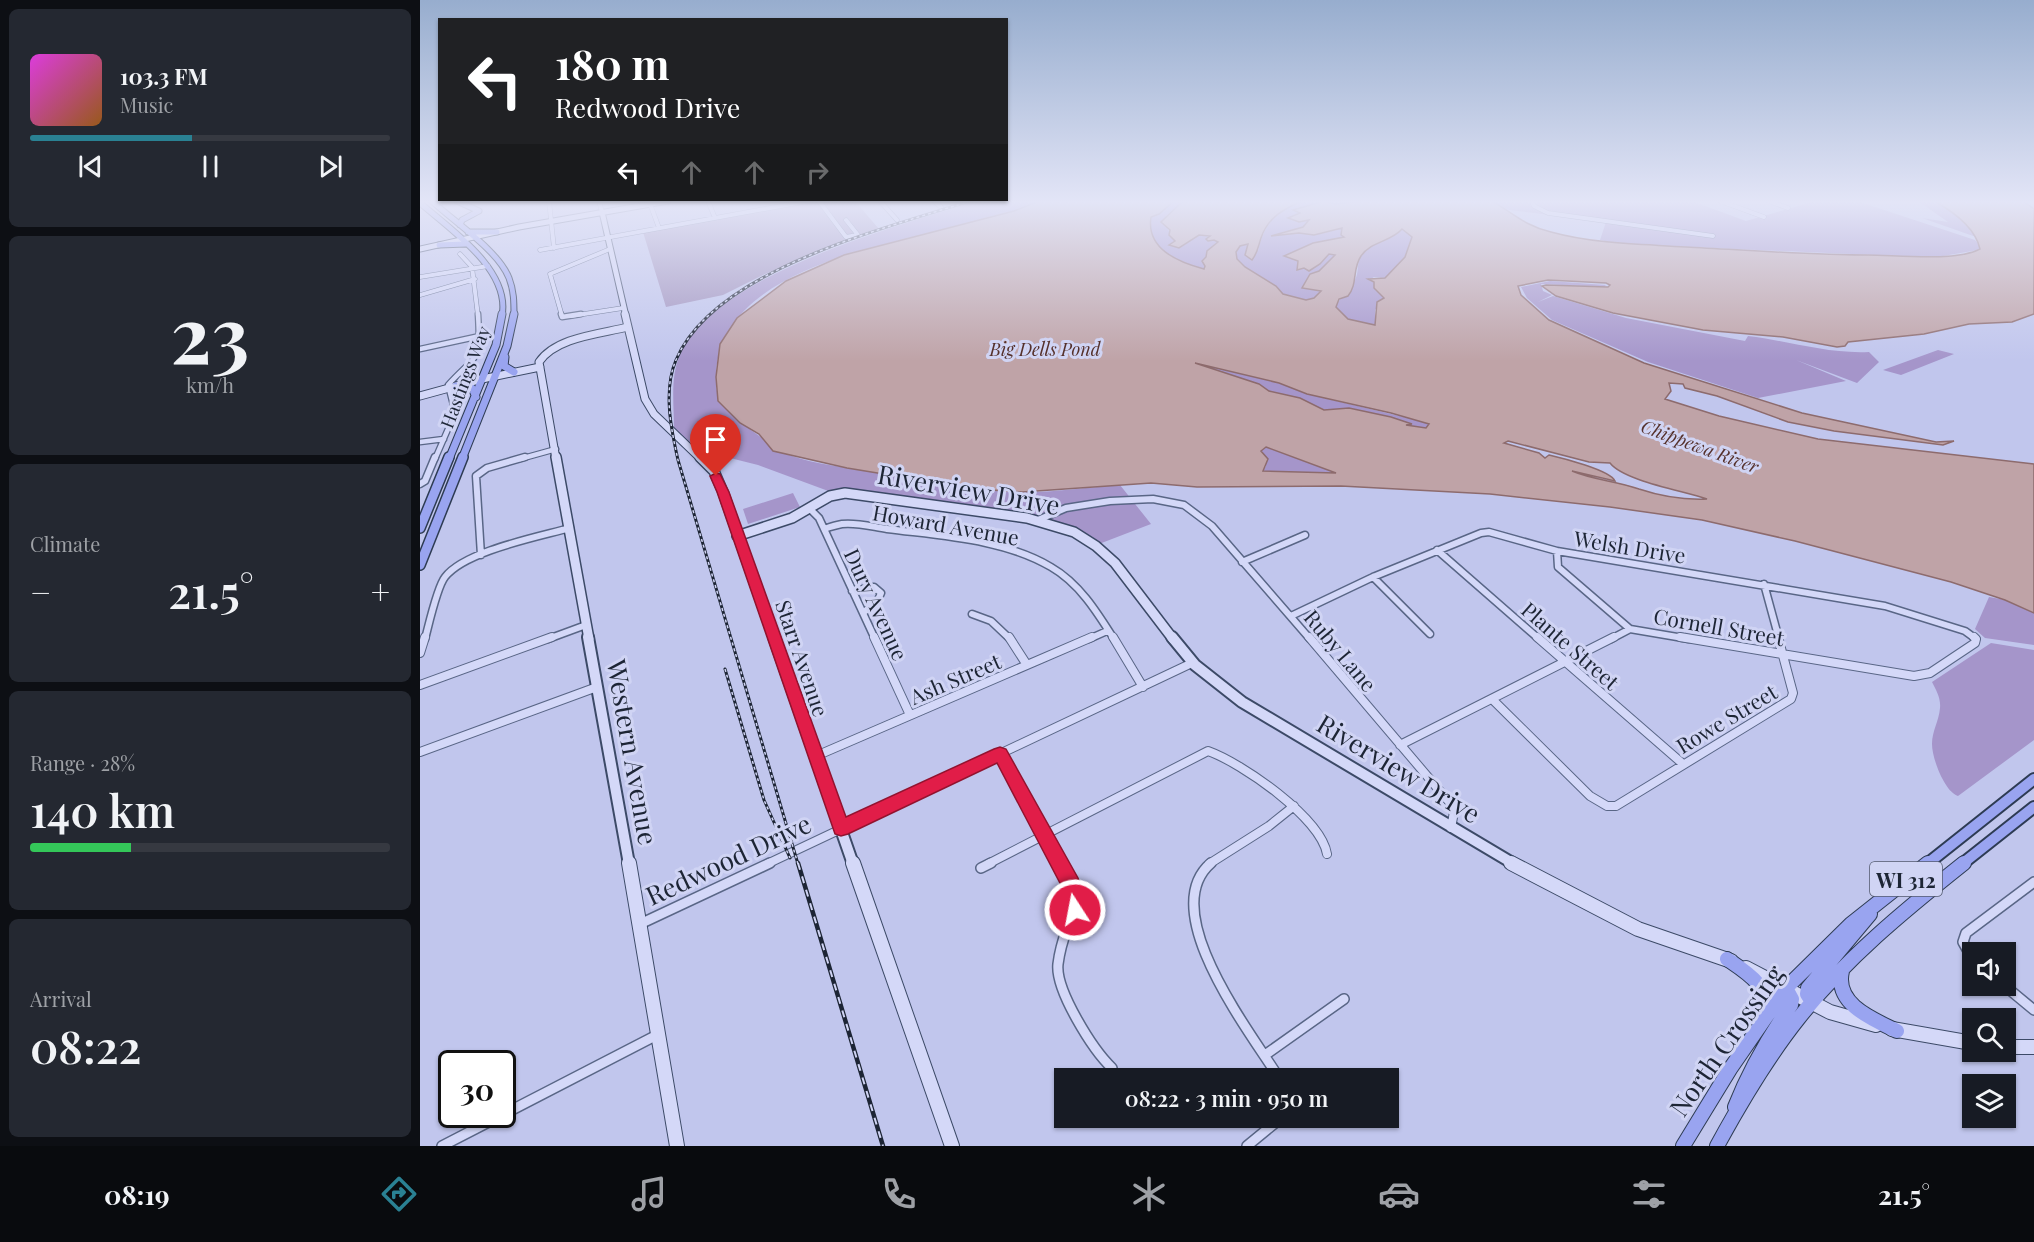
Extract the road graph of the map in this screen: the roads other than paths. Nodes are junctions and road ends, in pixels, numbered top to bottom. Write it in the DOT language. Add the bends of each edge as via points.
graph roads {
  1 [pos="460,254"];
  2 [pos="476,254"];
  3 [pos="493,254"];
  4 [pos="597,254"];
  5 [pos="611,254"];
  6 [pos="486,264"];
  7 [pos="472,267"];
  8 [pos="420,277"];
  9 [pos="475,279"];
  10 [pos="420,295"];
  11 [pos="623,308"];
  12 [pos="628,327"];
  13 [pos="480,336"];
  14 [pos="507,346"];
  15 [pos="420,349"];
  16 [pos="541,371"];
  17 [pos="514,372"];
  18 [pos="495,376"];
  19 [pos="482,379"];
  20 [pos="456,386"];
  21 [pos="447,388"];
  22 [pos="420,396"];
  23 [pos="476,396"];
  24 [pos="444,439"];
  25 [pos="420,442"];
  26 [pos="556,449"];
  27 [pos="422,483"];
  28 [pos="810,509"];
  29 [pos="1038,520"];
  30 [pos="420,528"];
  31 [pos="570,528"];
  32 [pos="824,529"];
  33 [pos="743,534"];
  34 [pos="1305,535"];
  35 [pos="1437,550"];
  36 [pos="1557,551"];
  37 [pos="481,555"];
  38 [pos="1242,562"];
  39 [pos="420,565"];
  40 [pos="1372,577"];
  41 [pos="1764,584"];
  42 [pos="852,591"];
  43 [pos="864,612"];
  44 [pos="972,614"];
  45 [pos="1291,616"];
  46 [pos="586,625"];
  47 [pos="1630,629"];
  48 [pos="1107,631"];
  49 [pos="1430,634"];
  50 [pos="420,653"];
  51 [pos="1784,654"];
  52 [pos="1565,662"];
  53 [pos="1192,663"];
  54 [pos="1027,665"];
  55 [pos="1914,676"];
  56 [pos="420,685"];
  57 [pos="597,687"];
  58 [pos="1143,687"];
  59 [pos="1493,700"];
  60 [pos="910,715"];
  61 [pos="1400,745"];
  62 [pos="420,752"];
  63 [pos="1000,753"];
  64 [pos="816,756"];
  65 [pos="1683,764"];
  66 [pos="2034,779"];
  67 [pos="1294,806"];
  68 [pos="2034,807"];
  69 [pos="841,828"];
  70 [pos="1451,829"];
  71 [pos="1045,835"];
  72 [pos="1327,854"];
  73 [pos="981,868"];
  74 [pos="2034,882"];
  75 [pos="1884,897"];
  76 [pos="640,924"];
  77 [pos="1964,942"];
  78 [pos="1727,959"];
  79 [pos="1842,969"];
  80 [pos="1786,988"];
  81 [pos="2016,995"];
  82 [pos="1344,999"];
  83 [pos="1812,1002"];
  84 [pos="2034,1010"];
  85 [pos="1761,1024"];
  86 [pos="1898,1030"];
  87 [pos="658,1035"];
  88 [pos="1962,1041"];
  89 [pos="2016,1047"];
  90 [pos="2034,1047"];
  91 [pos="1265,1055"];
  92 [pos="1113,1068"];
  93 [pos="1273,1068"];
  94 [pos="1269,1128"];
  95 [pos="1726,1129"];
  96 [pos="442,1146"];
  97 [pos="677,1146"];
  98 [pos="952,1146"];
  99 [pos="1247,1146"];
  100 [pos="1683,1146"];
  101 [pos="1716,1146"];
  1 -- 7 [label="street"];
  2 -- 6 [label="main road, Hastings Way"];
  3 -- 14 [label="main road, Hastings Way" via="513,289 515,316"];
  4 -- 11 [label="street" via="551,273 562,317"];
  5 -- 11 [label="street, Starr Avenue"];
  6 -- 7 [label="street"];
  6 -- 19 [label="main road, Hastings Way" via="500,285 503,311 500,335"];
  7 -- 8 [label="street"];
  7 -- 9 [label="street"];
  9 -- 10 [label="street"];
  9 -- 13 [label="street"];
  11 -- 12 [label="street, Starr Avenue"];
  12 -- 16 [label="street" via="570,343 548,355"];
  12 -- 33 [label="street, Starr Avenue" via="645,399 654,414 714,471"];
  13 -- 15 [label="street"];
  13 -- 21 [label="street" via="477,357"];
  14 -- 17 [label="main road" via="504,366"];
  14 -- 18 [label="main road, Hastings Way"];
  16 -- 17 [label="street"];
  16 -- 26 [label="street, Western Avenue"];
  17 -- 18 [label="street"];
  18 -- 19 [label="street"];
  18 -- 39 [label="main road, Hastings Way"];
  19 -- 20 [label="street"];
  19 -- 23 [label="main road, Hastings Way"];
  20 -- 21 [label="street"];
  20 -- 23 [label="main road" via="472,388"];
  21 -- 22 [label="street"];
  21 -- 24 [label="street" via="455,413"];
  23 -- 30 [label="main road, Hastings Way"];
  24 -- 25 [label="street"];
  24 -- 27 [label="street"];
  26 -- 31 [label="street, Western Avenue"];
  26 -- 37 [label="street" via="487,468 476,476"];
  28 -- 29 [label="street, Riverview Drive" via="830,496 845,493"];
  28 -- 32 [label="street, Dury Avenue" via="817,513"];
  28 -- 33 [label="street"];
  29 -- 38 [label="street, Ruby Lane" via="1059,510 1128,499 1163,498 1183,504 1214,529"];
  29 -- 53 [label="street, Riverview Drive" via="1072,532 1105,552"];
  31 -- 37 [label="street"];
  31 -- 46 [label="street, Western Avenue"];
  32 -- 42 [label="street, Dury Avenue"];
  32 -- 48 [label="street, Howard Avenue" via="856,525 999,546 1030,556 1072,581"];
  33 -- 64 [label="street, Starr Avenue"];
  34 -- 38 [label="street"];
  35 -- 36 [label="street, Welsh Drive" via="1489,532"];
  35 -- 40 [label="street, Welsh Drive"];
  35 -- 52 [label="street, Plante Street"];
  36 -- 41 [label="street, Welsh Drive"];
  36 -- 47 [label="street" via="1558,567"];
  37 -- 50 [label="street" via="457,565 444,578"];
  38 -- 45 [label="street, Ruby Lane"];
  40 -- 45 [label="street, Welsh Drive"];
  40 -- 49 [label="street"];
  41 -- 51 [label="street, Rowe Street"];
  41 -- 55 [label="street, Welsh Drive" via="1906,611 1975,638 1975,643 1930,673"];
  42 -- 43 [label="street, Dury Avenue"];
  42 -- 43 [label="street" via="867,587 879,590 880,598"];
  43 -- 60 [label="street, Dury Avenue"];
  44 -- 54 [label="street" via="999,626"];
  45 -- 61 [label="street, Ruby Lane"];
  46 -- 56 [label="street"];
  46 -- 57 [label="street, Western Avenue"];
  47 -- 51 [label="street, Cornell Street"];
  47 -- 52 [label="street, Cornell Street"];
  48 -- 54 [label="street, Ash Street"];
  48 -- 58 [label="street, Howard Avenue"];
  51 -- 55 [label="street, Cornell Street"];
  51 -- 65 [label="street, Rowe Street" via="1791,699"];
  52 -- 59 [label="street, Cornell Street"];
  52 -- 65 [label="street, Plante Street"];
  53 -- 58 [label="street, Redwood Drive"];
  53 -- 70 [label="street, Riverview Drive" via="1254,709"];
  54 -- 60 [label="street, Ash Street"];
  57 -- 62 [label="street"];
  57 -- 76 [label="street, Western Avenue"];
  58 -- 63 [label="street, Redwood Drive"];
  59 -- 61 [label="street, Cornell Street"];
  59 -- 65 [label="street, Rowe Street" via="1590,796 1607,806 1623,803"];
  60 -- 64 [label="street, Ash Street"];
  61 -- 70 [label="street, Ruby Lane" via="1450,803 1454,812"];
  63 -- 69 [label="street, Redwood Drive"];
  63 -- 71 [label="street"];
  64 -- 69 [label="street, Starr Avenue"];
  66 -- 75 [label="main road, North Crossing / WI 312"];
  67 -- 71 [label="street" via="1223,757 1208,751"];
  67 -- 72 [label="street" via="1324,839"];
  67 -- 91 [label="street" via="1270,826 1213,860 1197,881 1194,896 1197,930 1211,970"];
  68 -- 79 [label="main road, North Crossing / WI 312" via="1909,908"];
  69 -- 76 [label="street, Redwood Drive"];
  69 -- 98 [label="street, Starr Avenue"];
  70 -- 78 [label="street, Riverview Drive" via="1639,929"];
  71 -- 73 [label="street"];
  71 -- 92 [label="street" via="1075,898 1073,920 1060,949 1058,977 1094,1048"];
  74 -- 77 [label="street" via="1965,933"];
  75 -- 80 [label="main road, North Crossing / WI 312"];
  75 -- 83 [label="main road" via="1808,988"];
  76 -- 87 [label="street, Western Avenue"];
  78 -- 80 [label="street, Riverview Drive"];
  78 -- 85 [label="main road" via="1752,978 1766,996 1768,1008"];
  79 -- 83 [label="main road, North Crossing / WI 312"];
  79 -- 86 [label="main road" via="1838,978 1852,1005"];
  80 -- 83 [label="street, Riverview Drive"];
  80 -- 85 [label="main road, North Crossing / WI 312"];
  80 -- 95 [label="main road" via="1791,1005 1749,1071"];
  81 -- 84 [label="street"];
  82 -- 91 [label="street"];
  83 -- 86 [label="street, Riverview Drive" via="1830,1012"];
  83 -- 95 [label="main road, North Crossing / WI 312"];
  85 -- 100 [label="main road, North Crossing / WI 312"];
  86 -- 88 [label="street, Riverview Drive"];
  87 -- 96 [label="street"];
  87 -- 97 [label="street, Western Avenue"];
  89 -- 90 [label="street"];
  91 -- 93 [label="street"];
  94 -- 99 [label="street"];
  95 -- 101 [label="main road, North Crossing / WI 312"];
}
